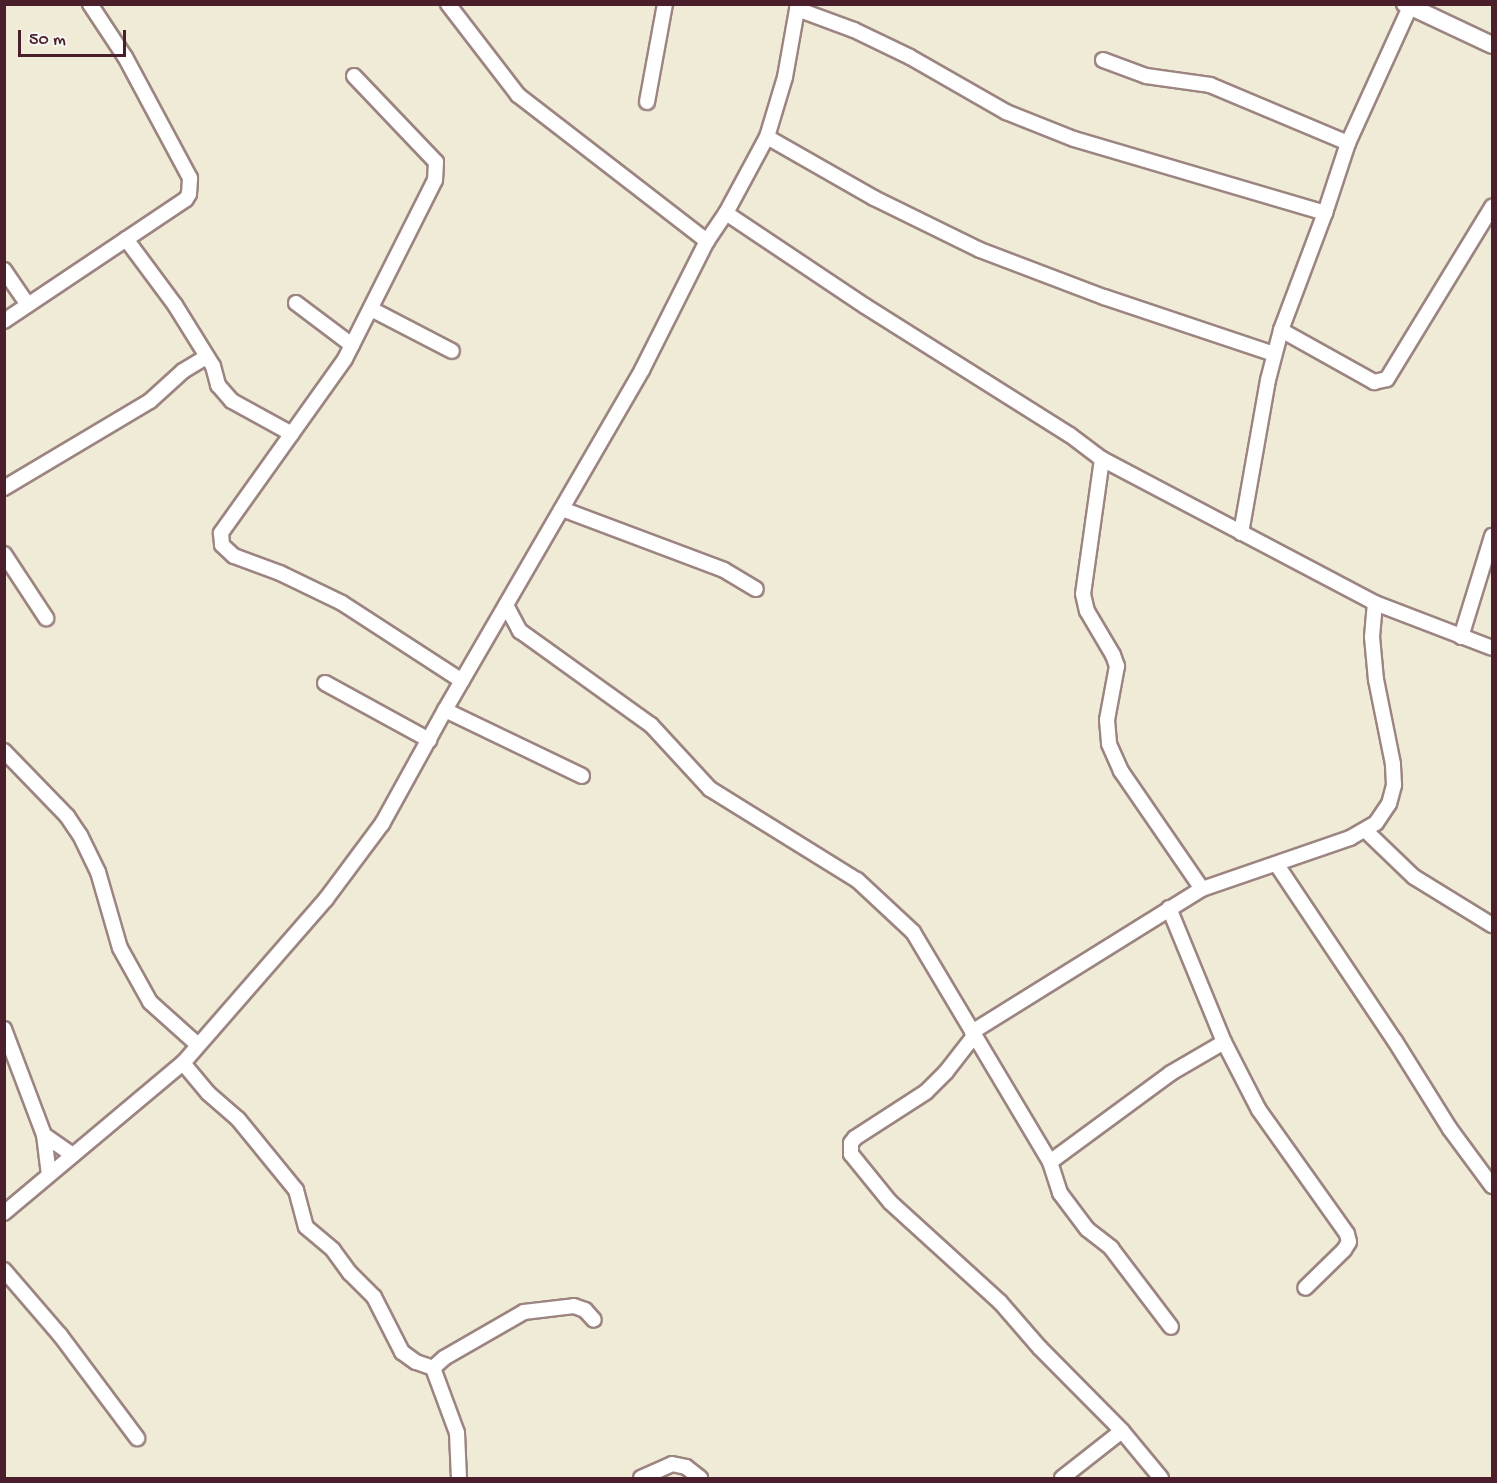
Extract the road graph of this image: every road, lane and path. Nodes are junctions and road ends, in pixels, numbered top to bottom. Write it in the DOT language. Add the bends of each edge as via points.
graph roads {
  1 [pos="90,4"];
  2 [pos="448,4"];
  3 [pos="665,4"];
  4 [pos="1408,6"];
  5 [pos="798,7"];
  6 [pos="1492,45"];
  7 [pos="1103,60"];
  8 [pos="354,76"];
  9 [pos="647,102"];
  10 [pos="767,137"];
  11 [pos="1348,143"];
  12 [pos="1492,207"];
  13 [pos="726,213"];
  14 [pos="1325,213"];
  15 [pos="126,239"];
  16 [pos="707,241"];
  17 [pos="4,270"];
  18 [pos="296,303"];
  19 [pos="28,305"];
  20 [pos="371,309"];
  21 [pos="4,321"];
  22 [pos="1281,330"];
  23 [pos="352,345"];
  24 [pos="452,351"];
  25 [pos="1274,354"];
  26 [pos="206,357"];
  27 [pos="292,434"];
  28 [pos="1102,459"];
  29 [pos="4,488"];
  30 [pos="562,509"];
  31 [pos="1241,533"];
  32 [pos="1492,536"];
  33 [pos="4,554"];
  34 [pos="756,589"];
  35 [pos="1375,603"];
  36 [pos="506,605"];
  37 [pos="46,618"];
  38 [pos="493,630"];
  39 [pos="520,631"];
  40 [pos="1461,637"];
  41 [pos="1492,648"];
  42 [pos="462,681"];
  43 [pos="325,683"];
  44 [pos="445,710"];
  45 [pos="429,740"];
  46 [pos="4,751"];
  47 [pos="582,776"];
  48 [pos="1366,831"];
  49 [pos="1277,865"];
  50 [pos="1202,889"];
  51 [pos="1169,908"];
  52 [pos="1492,925"];
  53 [pos="4,1029"];
  54 [pos="973,1034"];
  55 [pos="1224,1042"];
  56 [pos="198,1045"];
  57 [pos="183,1063"];
  58 [pos="44,1135"];
  59 [pos="73,1155"];
  60 [pos="1050,1162"];
  61 [pos="49,1176"];
  62 [pos="1492,1186"];
  63 [pos="4,1213"];
  64 [pos="4,1270"];
  65 [pos="1305,1288"];
  66 [pos="594,1320"];
  67 [pos="1171,1327"];
  68 [pos="433,1368"];
  69 [pos="1122,1431"];
  70 [pos="137,1438"];
  71 [pos="459,1479"];
  72 [pos="641,1479"];
  73 [pos="700,1479"];
  74 [pos="1062,1479"];
  75 [pos="1161,1479"];
  1 -- 15 [label="street" via="125,57 190,178 186,199"];
  2 -- 16 [label="street" via="518,95"];
  3 -- 9 [label="street"];
  4 -- 6 [label="street"];
  4 -- 11 [label="street"];
  5 -- 10 [label="street" via="785,77"];
  5 -- 14 [label="street" via="910,57 1006,112 1074,139"];
  7 -- 11 [label="street" via="1146,76 1210,85"];
  8 -- 20 [label="street" via="436,162 438,171"];
  10 -- 13 [label="street"];
  10 -- 25 [label="street" via="874,198 980,250"];
  11 -- 14 [label="street"];
  12 -- 22 [label="street" via="1387,379 1374,382"];
  13 -- 16 [label="street"];
  13 -- 28 [label="street"];
  14 -- 22 [label="street"];
  15 -- 19 [label="street"];
  15 -- 26 [label="street" via="175,305"];
  16 -- 30 [label="street" via="642,370"];
  17 -- 19 [label="street"];
  18 -- 23 [label="street"];
  19 -- 21 [label="street"];
  20 -- 23 [label="street"];
  20 -- 24 [label="street"];
  22 -- 25 [label="street"];
  23 -- 27 [label="street"];
  25 -- 31 [label="street"];
  26 -- 27 [label="street" via="218,385 232,401"];
  26 -- 29 [label="street" via="183,371 150,401"];
  27 -- 42 [label="street" via="221,533 222,545 234,556 342,603"];
  28 -- 31 [label="street"];
  28 -- 50 [label="street" via="1083,594 1087,611 1116,666 1107,720 1108,744 1121,771"];
  30 -- 34 [label="street" via="724,570"];
  30 -- 36 [label="street"];
  31 -- 35 [label="street"];
  32 -- 40 [label="street"];
  33 -- 37 [label="street"];
  35 -- 40 [label="street"];
  35 -- 48 [label="street" via="1371,637 1394,785 1389,804"];
  36 -- 38 [label="street"];
  36 -- 39 [label="street"];
  38 -- 39 [label="street"];
  38 -- 42 [label="street"];
  39 -- 54 [label="street" via="651,726 710,789 873,892 913,932"];
  40 -- 41 [label="street"];
  42 -- 44 [label="street"];
  43 -- 45 [label="street"];
  44 -- 45 [label="street"];
  44 -- 47 [label="street"];
  45 -- 56 [label="street" via="382,824 326,899"];
  46 -- 56 [label="street" via="80,835 98,873 120,948 148,998"];
  48 -- 49 [label="street"];
  48 -- 52 [label="street" via="1414,878"];
  49 -- 50 [label="street"];
  49 -- 62 [label="street" via="1450,1129"];
  50 -- 51 [label="street"];
  51 -- 54 [label="street"];
  51 -- 55 [label="street"];
  53 -- 58 [label="street"];
  54 -- 60 [label="street"];
  54 -- 69 [label="street" via="926,1092 855,1138 851,1154 890,1202 1000,1302"];
  55 -- 60 [label="street" via="1171,1074"];
  55 -- 65 [label="street" via="1259,1110 1347,1234 1349,1242 1344,1250"];
  56 -- 57 [label="street"];
  57 -- 59 [label="street"];
  57 -- 68 [label="street" via="208,1093 238,1119 296,1190 306,1227 333,1250 374,1297 402,1352"];
  58 -- 59 [label="street"];
  58 -- 61 [label="street"];
  59 -- 61 [label="street"];
  60 -- 67 [label="street" via="1060,1194 1087,1229 1111,1248"];
  61 -- 63 [label="street"];
  64 -- 70 [label="street" via="60,1335"];
  66 -- 68 [label="street" via="585,1310 574,1306 524,1312"];
  68 -- 71 [label="street" via="457,1433"];
  69 -- 74 [label="street"];
  69 -- 75 [label="street"];
  72 -- 73 [label="street" via="672,1464 686,1467"];
}
